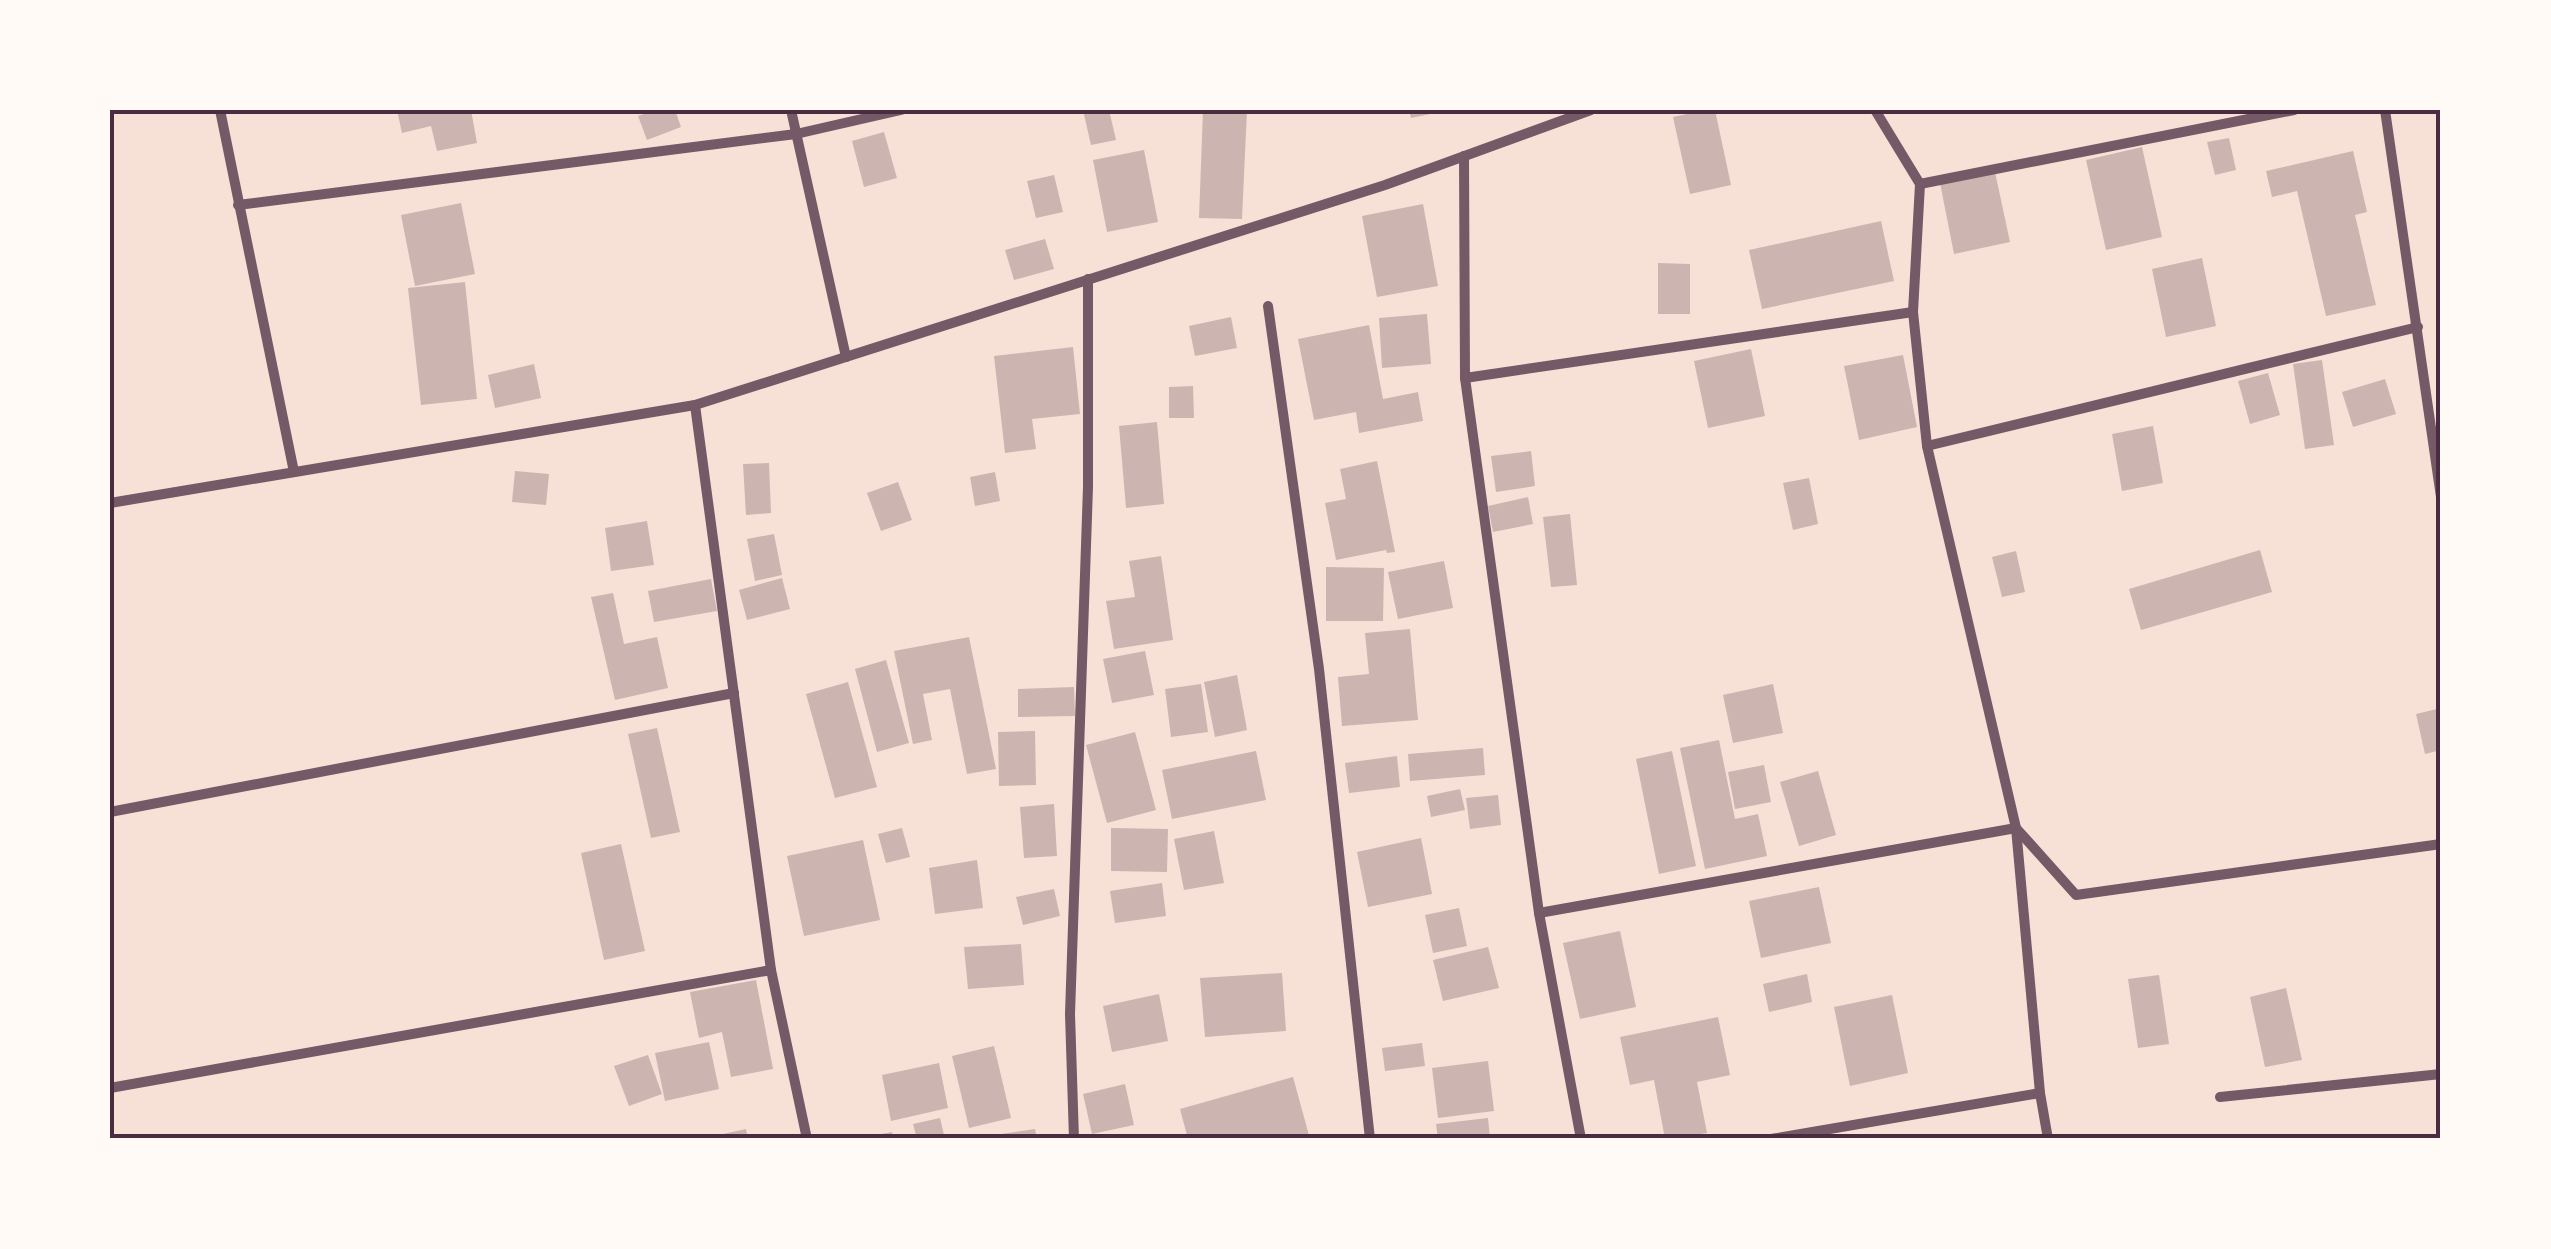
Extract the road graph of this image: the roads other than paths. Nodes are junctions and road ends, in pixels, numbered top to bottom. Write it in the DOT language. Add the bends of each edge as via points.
graph roads {
  1 [pos="220,110"];
  2 [pos="791,110"];
  3 [pos="901,110"];
  4 [pos="1591,110"];
  5 [pos="1875,110"];
  6 [pos="2294,110"];
  7 [pos="2385,110"];
  8 [pos="796,134"];
  9 [pos="1464,156"];
  10 [pos="1920,184"];
  11 [pos="238,206"];
  12 [pos="1088,279"];
  13 [pos="1268,306"];
  14 [pos="1913,312"];
  15 [pos="2418,328"];
  16 [pos="846,357"];
  17 [pos="1465,378"];
  18 [pos="695,405"];
  19 [pos="1927,446"];
  20 [pos="294,472"];
  21 [pos="2441,497"];
  22 [pos="110,502"];
  23 [pos="734,693"];
  24 [pos="110,812"];
  25 [pos="2016,828"];
  26 [pos="2441,844"];
  27 [pos="1539,913"];
  28 [pos="771,970"];
  29 [pos="2441,1074"];
  30 [pos="110,1088"];
  31 [pos="2040,1092"];
  32 [pos="2220,1098"];
  33 [pos="808,1139"];
  34 [pos="1074,1139"];
  35 [pos="1370,1139"];
  36 [pos="1581,1139"];
  37 [pos="1771,1139"];
  38 [pos="2048,1139"];
  1 -- 11 [label="street"];
  2 -- 8 [label="street"];
  3 -- 8 [label="street"];
  4 -- 9 [label="street"];
  5 -- 10 [label="street"];
  6 -- 10 [label="street"];
  7 -- 15 [label="street"];
  8 -- 11 [label="street"];
  8 -- 16 [label="street"];
  9 -- 12 [label="street"];
  9 -- 17 [label="street"];
  10 -- 14 [label="street"];
  11 -- 20 [label="street"];
  12 -- 16 [label="street"];
  12 -- 34 [label="street" via="1088,487 1070,1014"];
  13 -- 35 [label="street" via="1319,669"];
  14 -- 17 [label="street"];
  14 -- 19 [label="street"];
  15 -- 19 [label="street"];
  15 -- 21 [label="street"];
  16 -- 18 [label="street"];
  17 -- 27 [label="street"];
  18 -- 20 [label="street"];
  18 -- 23 [label="street"];
  19 -- 25 [label="street"];
  20 -- 22 [label="street"];
  23 -- 24 [label="street"];
  23 -- 28 [label="street"];
  25 -- 26 [label="street" via="2076,895"];
  25 -- 27 [label="street"];
  25 -- 31 [label="street"];
  27 -- 36 [label="street"];
  28 -- 30 [label="street"];
  28 -- 33 [label="street"];
  29 -- 32 [label="street"];
  31 -- 37 [label="street"];
  31 -- 38 [label="street"];
}
